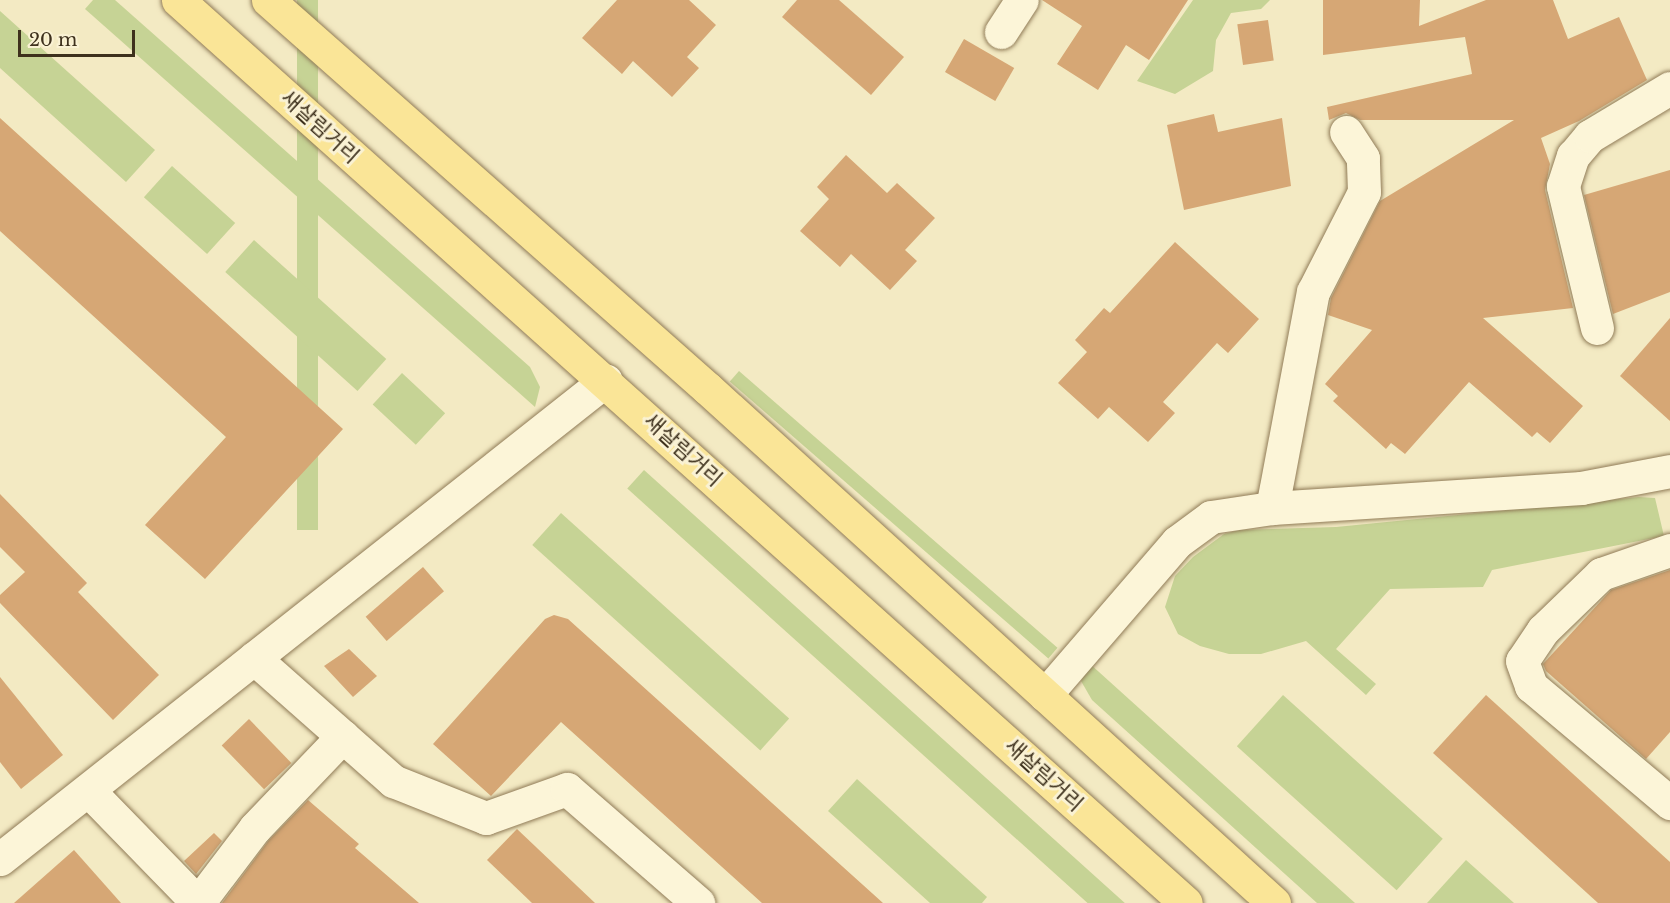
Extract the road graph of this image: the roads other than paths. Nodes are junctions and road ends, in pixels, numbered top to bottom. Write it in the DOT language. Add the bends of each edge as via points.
graph roads {
  1 [pos="178,0"];
  2 [pos="268,0"];
  3 [pos="1022,0"];
  4 [pos="1001,32"];
  5 [pos="1670,88"];
  6 [pos="1346,132"];
  7 [pos="1597,328"];
  8 [pos="606,380"];
  9 [pos="1668,479"];
  10 [pos="1272,508"];
  11 [pos="1670,550"];
  12 [pos="254,658"];
  13 [pos="1045,695"];
  14 [pos="342,736"];
  15 [pos="88,790"];
  16 [pos="1670,803"];
  17 [pos="0,860"];
  18 [pos="198,903"];
  19 [pos="698,903"];
  20 [pos="1186,903"];
  21 [pos="1274,903"];
  1 -- 8 [label="main road, 새살림거리"];
  2 -- 13 [label="main road" via="707,388"];
  3 -- 4 [label="street"];
  5 -- 7 [label="street" via="1590,136 1573,156 1563,186"];
  6 -- 10 [label="street" via="1363,158 1364,192 1313,292"];
  8 -- 12 [label="street"];
  8 -- 20 [label="main road, 새살림거리"];
  9 -- 10 [label="street"];
  10 -- 13 [label="street" via="1211,517 1177,542"];
  11 -- 16 [label="street" via="1601,574 1544,630 1521,661 1531,686"];
  12 -- 14 [label="street"];
  12 -- 15 [label="street"];
  13 -- 21 [label="main road"];
  14 -- 18 [label="street" via="255,828"];
  14 -- 19 [label="street" via="393,781 486,818 567,789"];
  15 -- 17 [label="street"];
  15 -- 18 [label="street"];
}
